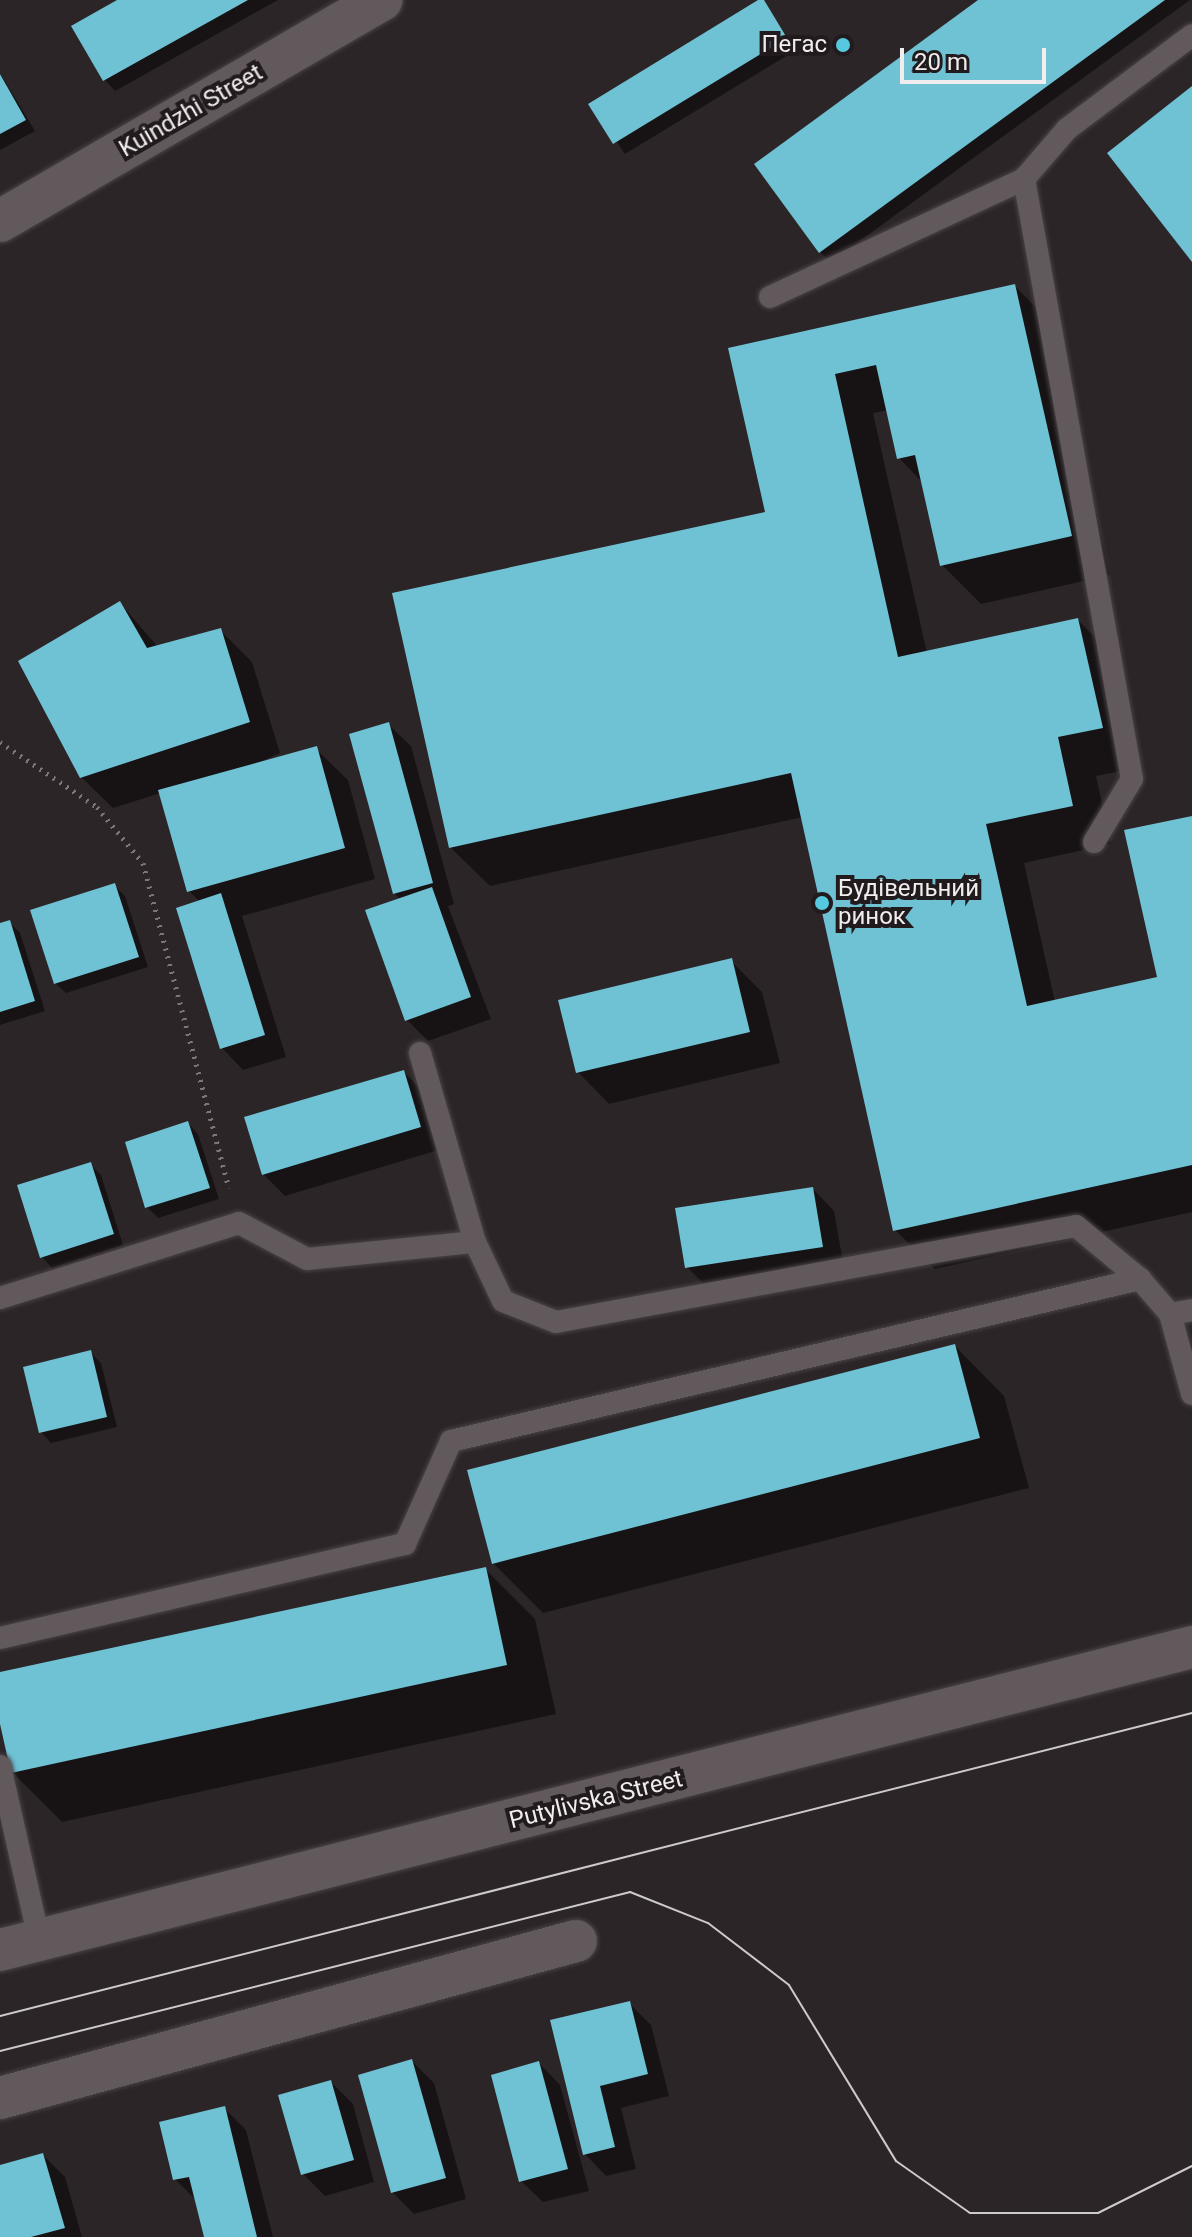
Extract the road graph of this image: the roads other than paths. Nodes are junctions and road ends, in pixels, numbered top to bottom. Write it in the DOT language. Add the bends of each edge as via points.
graph roads {
  1 [pos="382,0"];
  2 [pos="1192,35"];
  3 [pos="1024,179"];
  4 [pos="0,221"];
  5 [pos="770,297"];
  6 [pos="1094,842"];
  7 [pos="420,1053"];
  8 [pos="475,1242"];
  9 [pos="1140,1279"];
  10 [pos="0,1298"];
  11 [pos="1181,1312"];
  12 [pos="1192,1394"];
  13 [pos="0,1638"];
  14 [pos="1192,1647"];
  15 [pos="0,1766"];
  16 [pos="39,1939"];
  17 [pos="576,1941"];
  18 [pos="0,1950"];
  19 [pos="0,2098"];
  1 -- 4 [label="street, Kuindzhi Street"];
  2 -- 3 [label="lane" via="1067,129"];
  3 -- 5 [label="lane"];
  3 -- 6 [label="lane" via="1132,779"];
  7 -- 8 [label="lane"];
  8 -- 9 [label="lane" via="503,1301 556,1322 1076,1226"];
  8 -- 10 [label="lane" via="307,1259 239,1223"];
  9 -- 11 [label="lane"];
  9 -- 13 [label="lane" via="451,1441 405,1544"];
  11 -- 12 [label="lane"];
  14 -- 16 [label="street, Putylivska Street"];
  15 -- 16 [label="lane"];
  16 -- 18 [label="street, Putylivska Street"];
  17 -- 19 [label="street"];
}
